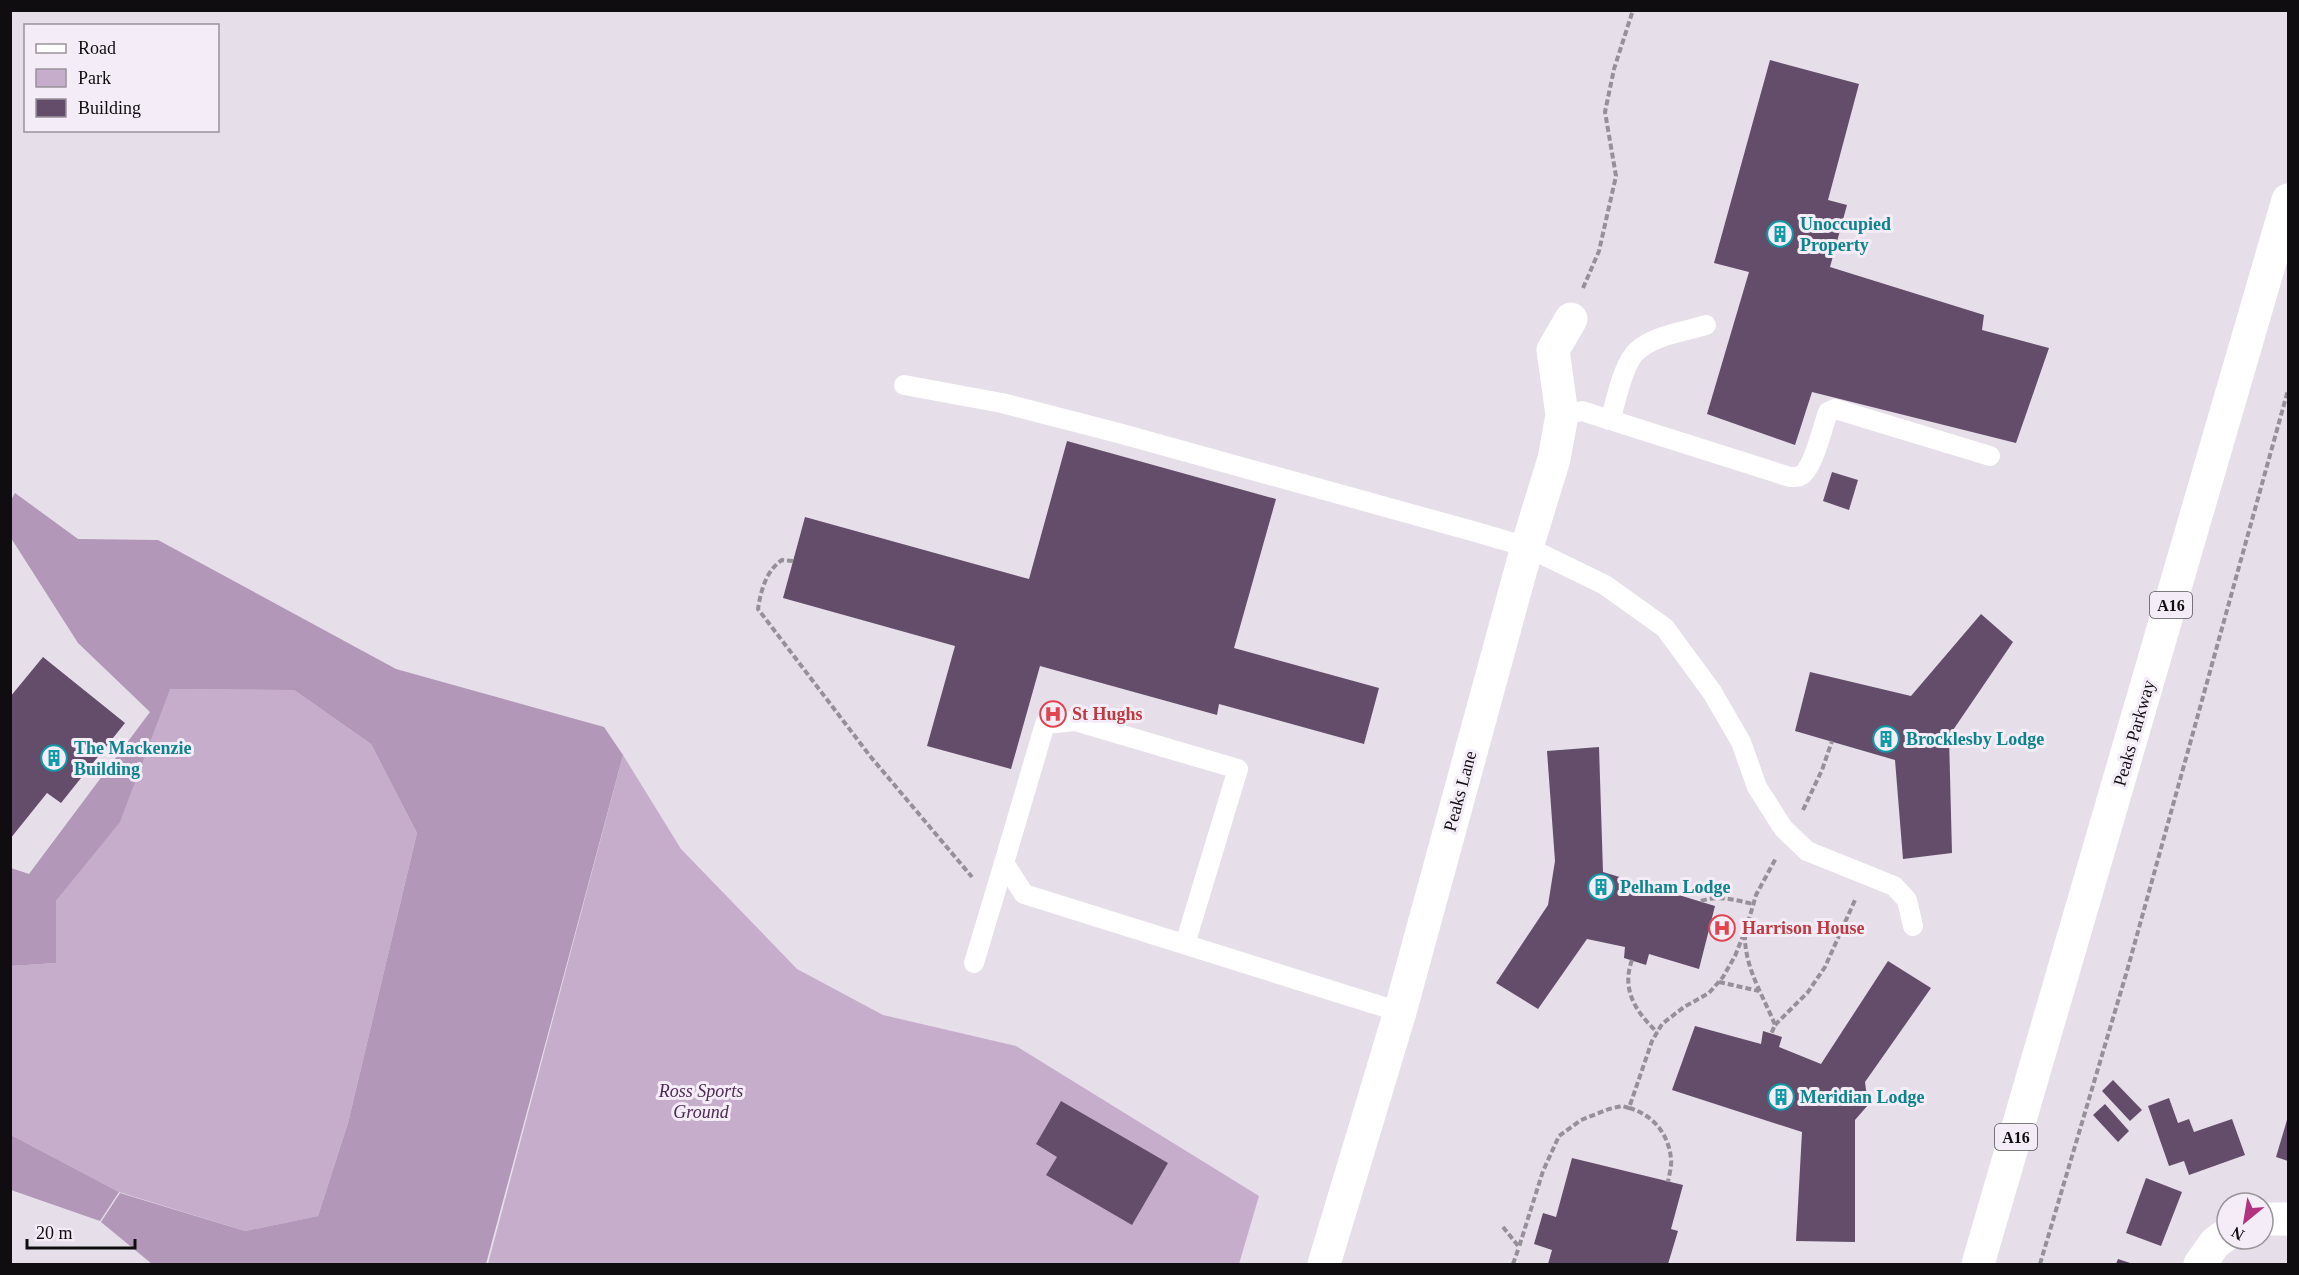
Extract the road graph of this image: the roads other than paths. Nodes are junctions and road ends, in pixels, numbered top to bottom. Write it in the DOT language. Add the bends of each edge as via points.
graph roads {
  1 [pos="2289,200"];
  2 [pos="1571,319"];
  3 [pos="1706,325"];
  4 [pos="904,385"];
  5 [pos="1562,415"];
  6 [pos="1610,420"];
  7 [pos="1990,456"];
  8 [pos="1527,547"];
  9 [pos="1004,863"];
  10 [pos="1913,926"];
  11 [pos="1185,944"];
  12 [pos="974,963"];
  13 [pos="1400,1012"];
  14 [pos="2215,1243"];
  15 [pos="1324,1264"];
  16 [pos="1978,1264"];
  17 [pos="2200,1264"];
  1 -- 16 [label="main road, Peaks Parkway / A16"];
  2 -- 5 [label="main road, Peaks Lane" via="1553,350"];
  3 -- 6 [label="lane" via="1651,341 1636,351"];
  4 -- 8 [label="lane" via="1002,403 1122,434"];
  5 -- 6 [label="lane" via="1582,411"];
  5 -- 8 [label="main road, Peaks Lane" via="1554,459"];
  6 -- 7 [label="lane" via="1790,477 1805,473 1828,412 1834,409"];
  8 -- 10 [label="lane" via="1605,585 1665,628 1712,692 1741,742 1757,787 1783,828 1808,851 1894,886 1907,900"];
  8 -- 13 [label="main road, Peaks Lane"];
  9 -- 11 [label="lane" via="1024,894"];
  9 -- 11 [label="lane" via="1045,724 1075,721 1238,769"];
  9 -- 12 [label="lane"];
  11 -- 13 [label="lane"];
  13 -- 15 [label="main road, Peaks Lane"];
  14 -- 17 [label="main road"];
}
